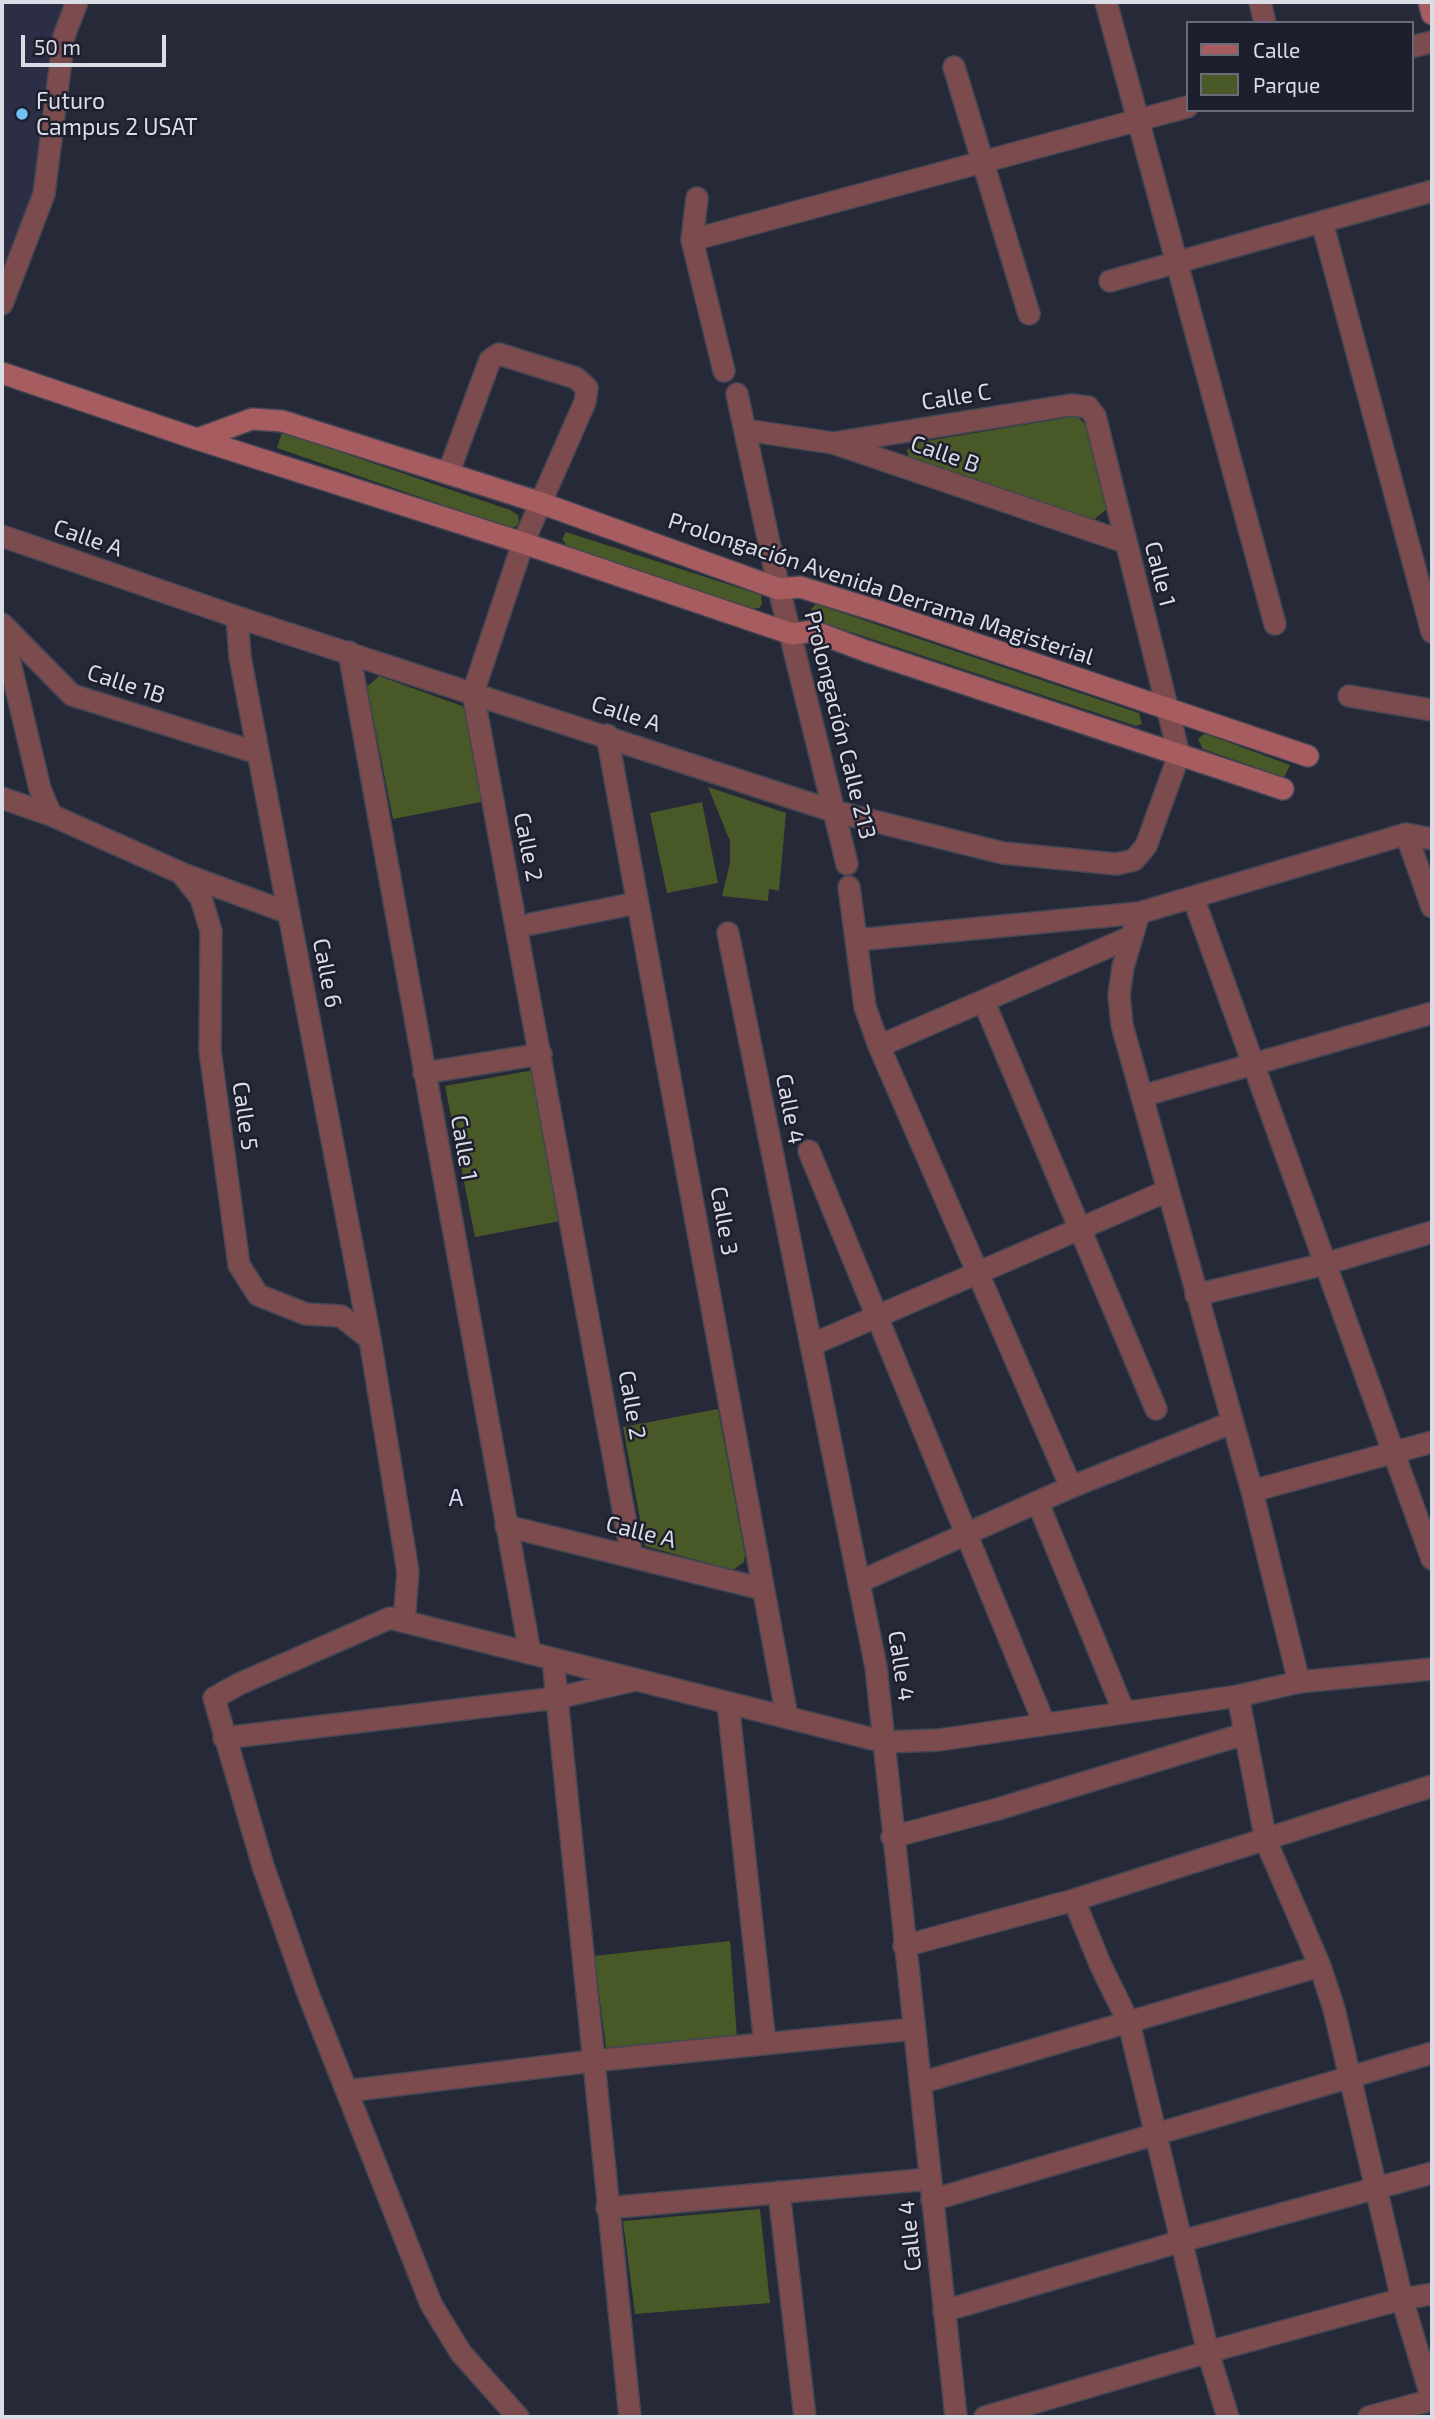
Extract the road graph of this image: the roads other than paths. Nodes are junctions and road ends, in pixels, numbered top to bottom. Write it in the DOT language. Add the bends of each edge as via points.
graph roads {
  1 [pos="77,2"];
  2 [pos="1106,2"];
  3 [pos="1260,2"];
  4 [pos="1429,2"];
  5 [pos="1432,14"];
  6 [pos="1265,21"];
  7 [pos="1432,42"];
  8 [pos="1413,47"];
  9 [pos="954,67"];
  10 [pos="1186,107"];
  11 [pos="1138,120"];
  12 [pos="982,160"];
  13 [pos="1432,191"];
  14 [pos="697,198"];
  15 [pos="1322,222"];
  16 [pos="692,240"];
  17 [pos="1177,262"];
  18 [pos="1110,281"];
  19 [pos="2,304"];
  20 [pos="1029,314"];
  21 [pos="724,371"];
  22 [pos="2,373"];
  23 [pos="737,394"];
  24 [pos="1088,407"];
  25 [pos="745,430"];
  26 [pos="197,439"];
  27 [pos="833,443"];
  28 [pos="447,474"];
  29 [pos="538,502"];
  30 [pos="2,536"];
  31 [pos="1125,542"];
  32 [pos="523,543"];
  33 [pos="779,589"];
  34 [pos="237,617"];
  35 [pos="1275,624"];
  36 [pos="2,626"];
  37 [pos="1432,632"];
  38 [pos="792,634"];
  39 [pos="349,652"];
  40 [pos="473,693"];
  41 [pos="1349,696"];
  42 [pos="1167,710"];
  43 [pos="1432,710"];
  44 [pos="607,735"];
  45 [pos="258,753"];
  46 [pos="1179,755"];
  47 [pos="1308,757"];
  48 [pos="1283,789"];
  49 [pos="2,798"];
  50 [pos="833,811"];
  51 [pos="51,815"];
  52 [pos="1406,834"];
  53 [pos="1432,839"];
  54 [pos="846,864"];
  55 [pos="181,873"];
  56 [pos="849,887"];
  57 [pos="1193,897"];
  58 [pos="627,905"];
  59 [pos="1432,907"];
  60 [pos="1139,913"];
  61 [pos="289,914"];
  62 [pos="531,924"];
  63 [pos="728,933"];
  64 [pos="1131,937"];
  65 [pos="856,940"];
  66 [pos="984,1003"];
  67 [pos="1432,1013"];
  68 [pos="879,1046"];
  69 [pos="541,1054"];
  70 [pos="1254,1064"];
  71 [pos="424,1073"];
  72 [pos="1142,1096"];
  73 [pos="809,1151"];
  74 [pos="1167,1191"];
  75 [pos="1080,1229"];
  76 [pos="1432,1232"];
  77 [pos="1325,1264"];
  78 [pos="978,1273"];
  79 [pos="1196,1295"];
  80 [pos="876,1318"];
  81 [pos="370,1339"];
  82 [pos="811,1345"];
  83 [pos="1156,1409"];
  84 [pos="1231,1423"];
  85 [pos="1432,1442"];
  86 [pos="1395,1454"];
  87 [pos="1071,1487"];
  88 [pos="1252,1491"];
  89 [pos="1038,1503"];
  90 [pos="506,1526"];
  91 [pos="967,1536"];
  92 [pos="632,1557"];
  93 [pos="1432,1559"];
  94 [pos="859,1582"];
  95 [pos="763,1588"];
  96 [pos="404,1621"];
  97 [pos="530,1653"];
  98 [pos="552,1659"];
  99 [pos="1432,1670"];
  100 [pos="636,1680"];
  101 [pos="1299,1682"];
  102 [pos="1238,1696"];
  103 [pos="556,1698"];
  104 [pos="728,1703"];
  105 [pos="1124,1712"];
  106 [pos="786,1717"];
  107 [pos="1044,1723"];
  108 [pos="1244,1734"];
  109 [pos="224,1738"];
  110 [pos="885,1742"];
  111 [pos="1432,1786"];
  112 [pos="892,1837"];
  113 [pos="1266,1841"];
  114 [pos="1074,1900"];
  115 [pos="904,1946"];
  116 [pos="1320,1966"];
  117 [pos="1129,2023"];
  118 [pos="914,2029"];
  119 [pos="765,2044"];
  120 [pos="1432,2053"];
  121 [pos="592,2061"];
  122 [pos="1350,2078"];
  123 [pos="920,2083"];
  124 [pos="347,2091"];
  125 [pos="1156,2132"];
  126 [pos="1432,2173"];
  127 [pos="1375,2189"];
  128 [pos="931,2190"];
  129 [pos="779,2192"];
  130 [pos="607,2207"];
  131 [pos="1182,2241"];
  132 [pos="1432,2294"];
  133 [pos="1402,2299"];
  134 [pos="944,2311"];
  135 [pos="1208,2352"];
  136 [pos="1432,2399"];
  137 [pos="518,2417"];
  138 [pos="630,2417"];
  139 [pos="806,2417"];
  140 [pos="956,2417"];
  141 [pos="985,2417"];
  142 [pos="1228,2417"];
  143 [pos="1369,2417"];
  1 -- 19 [label="street" via="64,36 44,194"];
  2 -- 11 [label="street"];
  3 -- 6 [label="street"];
  4 -- 5 [label="street"];
  7 -- 8 [label="street"];
  9 -- 12 [label="street"];
  10 -- 11 [label="street"];
  11 -- 12 [label="street"];
  11 -- 17 [label="street"];
  12 -- 16 [label="street"];
  12 -- 20 [label="street"];
  13 -- 15 [label="street"];
  14 -- 16 [label="street"];
  15 -- 17 [label="street"];
  15 -- 37 [label="street"];
  16 -- 21 [label="street"];
  17 -- 18 [label="street"];
  17 -- 35 [label="street"];
  22 -- 26 [label="street"];
  23 -- 25 [label="street, Prolongación Calle 213"];
  24 -- 27 [label="street, Calle C" via="1071,405"];
  24 -- 31 [label="street, Calle 1" via="1095,416"];
  25 -- 27 [label="street, Calle B"];
  25 -- 33 [label="street, Prolongación Calle 213"];
  26 -- 28 [label="street, Prolongación Avenida Derrama Magisterial" via="252,419 282,421"];
  26 -- 32 [label="street"];
  27 -- 31 [label="street, Calle B"];
  28 -- 29 [label="street, Prolongación Avenida Derrama Magisterial"];
  28 -- 29 [label="street, Calle 2" via="490,360 499,354 576,378 587,388 585,402"];
  29 -- 32 [label="street, Calle 2"];
  29 -- 33 [label="street, Prolongación Avenida Derrama Magisterial"];
  30 -- 34 [label="street, Calle A"];
  31 -- 42 [label="street, Calle 1"];
  32 -- 38 [label="street"];
  32 -- 40 [label="street, Calle 2"];
  33 -- 38 [label="street, Prolongación Calle 213"];
  33 -- 42 [label="street, Prolongación Avenida Derrama Magisterial" via="800,587 869,608"];
  34 -- 39 [label="street, Calle A"];
  34 -- 45 [label="street, Calle 6"];
  36 -- 45 [label="street, Calle 1B" via="72,695"];
  36 -- 51 [label="street" via="40,789"];
  38 -- 46 [label="street" via="813,631"];
  38 -- 50 [label="street, Prolongación Calle 213"];
  39 -- 40 [label="street, Calle A"];
  39 -- 71 [label="street, Calle 1"];
  40 -- 44 [label="street, Calle A"];
  40 -- 69 [label="street, Calle 2"];
  41 -- 43 [label="street"];
  42 -- 46 [label="street, Calle 1"];
  42 -- 47 [label="street, Prolongación Avenida Derrama Magisterial"];
  44 -- 50 [label="street, Calle A"];
  44 -- 95 [label="street, Calle 3"];
  45 -- 61 [label="street, Calle 6"];
  46 -- 48 [label="street"];
  46 -- 50 [label="street, Calle A" via="1146,846 1134,860 1118,864 1003,853"];
  49 -- 51 [label="street, Calle 5"];
  50 -- 54 [label="street, Prolongación Calle 213"];
  51 -- 55 [label="street, Calle 5"];
  52 -- 53 [label="street"];
  52 -- 57 [label="street"];
  52 -- 59 [label="street"];
  55 -- 61 [label="street"];
  55 -- 81 [label="street, Calle 5" via="201,898 211,931 210,1051 239,1265 258,1295 306,1314 341,1316"];
  56 -- 65 [label="street"];
  57 -- 60 [label="street"];
  57 -- 70 [label="street"];
  58 -- 62 [label="street"];
  60 -- 64 [label="street"];
  60 -- 65 [label="street"];
  61 -- 81 [label="street, Calle 6"];
  63 -- 82 [label="street, Calle 4"];
  64 -- 66 [label="street"];
  64 -- 72 [label="street" via="1119,995 1122,1025"];
  65 -- 68 [label="street" via="866,1007"];
  66 -- 68 [label="street"];
  66 -- 75 [label="street"];
  67 -- 70 [label="street"];
  68 -- 78 [label="street"];
  69 -- 71 [label="street"];
  69 -- 92 [label="street, Calle 2"];
  70 -- 72 [label="street"];
  70 -- 77 [label="street"];
  71 -- 90 [label="street, Calle 1"];
  72 -- 74 [label="street"];
  73 -- 80 [label="street"];
  74 -- 75 [label="street"];
  74 -- 79 [label="street"];
  75 -- 78 [label="street"];
  75 -- 83 [label="street"];
  76 -- 77 [label="street"];
  77 -- 79 [label="street"];
  77 -- 86 [label="street"];
  78 -- 80 [label="street"];
  78 -- 87 [label="street"];
  79 -- 84 [label="street"];
  80 -- 82 [label="street"];
  80 -- 91 [label="street"];
  81 -- 96 [label="street" via="408,1572"];
  82 -- 94 [label="street, Calle 4"];
  84 -- 87 [label="street"];
  84 -- 88 [label="street"];
  85 -- 86 [label="street"];
  86 -- 88 [label="street"];
  86 -- 93 [label="street"];
  87 -- 89 [label="street"];
  88 -- 101 [label="street"];
  89 -- 91 [label="street"];
  89 -- 105 [label="street"];
  90 -- 92 [label="street, Calle A"];
  90 -- 97 [label="street, Calle 1"];
  91 -- 94 [label="street"];
  91 -- 107 [label="street"];
  92 -- 95 [label="street, Calle A"];
  94 -- 110 [label="street, Calle 4"];
  95 -- 106 [label="street, Calle 3"];
  96 -- 97 [label="street"];
  96 -- 109 [label="street" via="390,1618 215,1698"];
  97 -- 98 [label="street"];
  98 -- 100 [label="street"];
  98 -- 103 [label="street"];
  99 -- 101 [label="street"];
  100 -- 103 [label="street"];
  100 -- 104 [label="street"];
  101 -- 102 [label="street"];
  102 -- 105 [label="street"];
  102 -- 108 [label="street"];
  103 -- 109 [label="street"];
  103 -- 121 [label="street"];
  104 -- 106 [label="street"];
  104 -- 119 [label="street"];
  105 -- 107 [label="street"];
  106 -- 110 [label="street"];
  107 -- 110 [label="street" via="939,1740"];
  108 -- 112 [label="street"];
  108 -- 113 [label="street"];
  109 -- 124 [label="street" via="267,1879"];
  110 -- 112 [label="street, Calle 4"];
  111 -- 113 [label="street"];
  112 -- 115 [label="street, Calle 4"];
  113 -- 114 [label="street"];
  113 -- 116 [label="street"];
  114 -- 115 [label="street"];
  114 -- 117 [label="street"];
  115 -- 118 [label="street, Calle 4"];
  116 -- 117 [label="street"];
  116 -- 122 [label="street"];
  117 -- 123 [label="street"];
  117 -- 125 [label="street"];
  118 -- 119 [label="street"];
  118 -- 123 [label="street, Calle 4"];
  119 -- 121 [label="street"];
  120 -- 122 [label="street"];
  121 -- 124 [label="street"];
  121 -- 130 [label="street"];
  122 -- 125 [label="street"];
  122 -- 127 [label="street"];
  123 -- 128 [label="street, Calle 4"];
  124 -- 137 [label="street" via="431,2304 461,2353"];
  125 -- 128 [label="street"];
  125 -- 131 [label="street"];
  126 -- 127 [label="street"];
  127 -- 131 [label="street"];
  127 -- 133 [label="street"];
  128 -- 129 [label="street"];
  128 -- 134 [label="street, Calle 4"];
  129 -- 130 [label="street"];
  129 -- 139 [label="street"];
  130 -- 138 [label="street"];
  131 -- 134 [label="street"];
  131 -- 135 [label="street"];
  132 -- 133 [label="street"];
  133 -- 135 [label="street"];
  133 -- 136 [label="street"];
  134 -- 140 [label="street, Calle 4"];
  135 -- 141 [label="street"];
  135 -- 142 [label="street"];
  136 -- 143 [label="street"];
}
